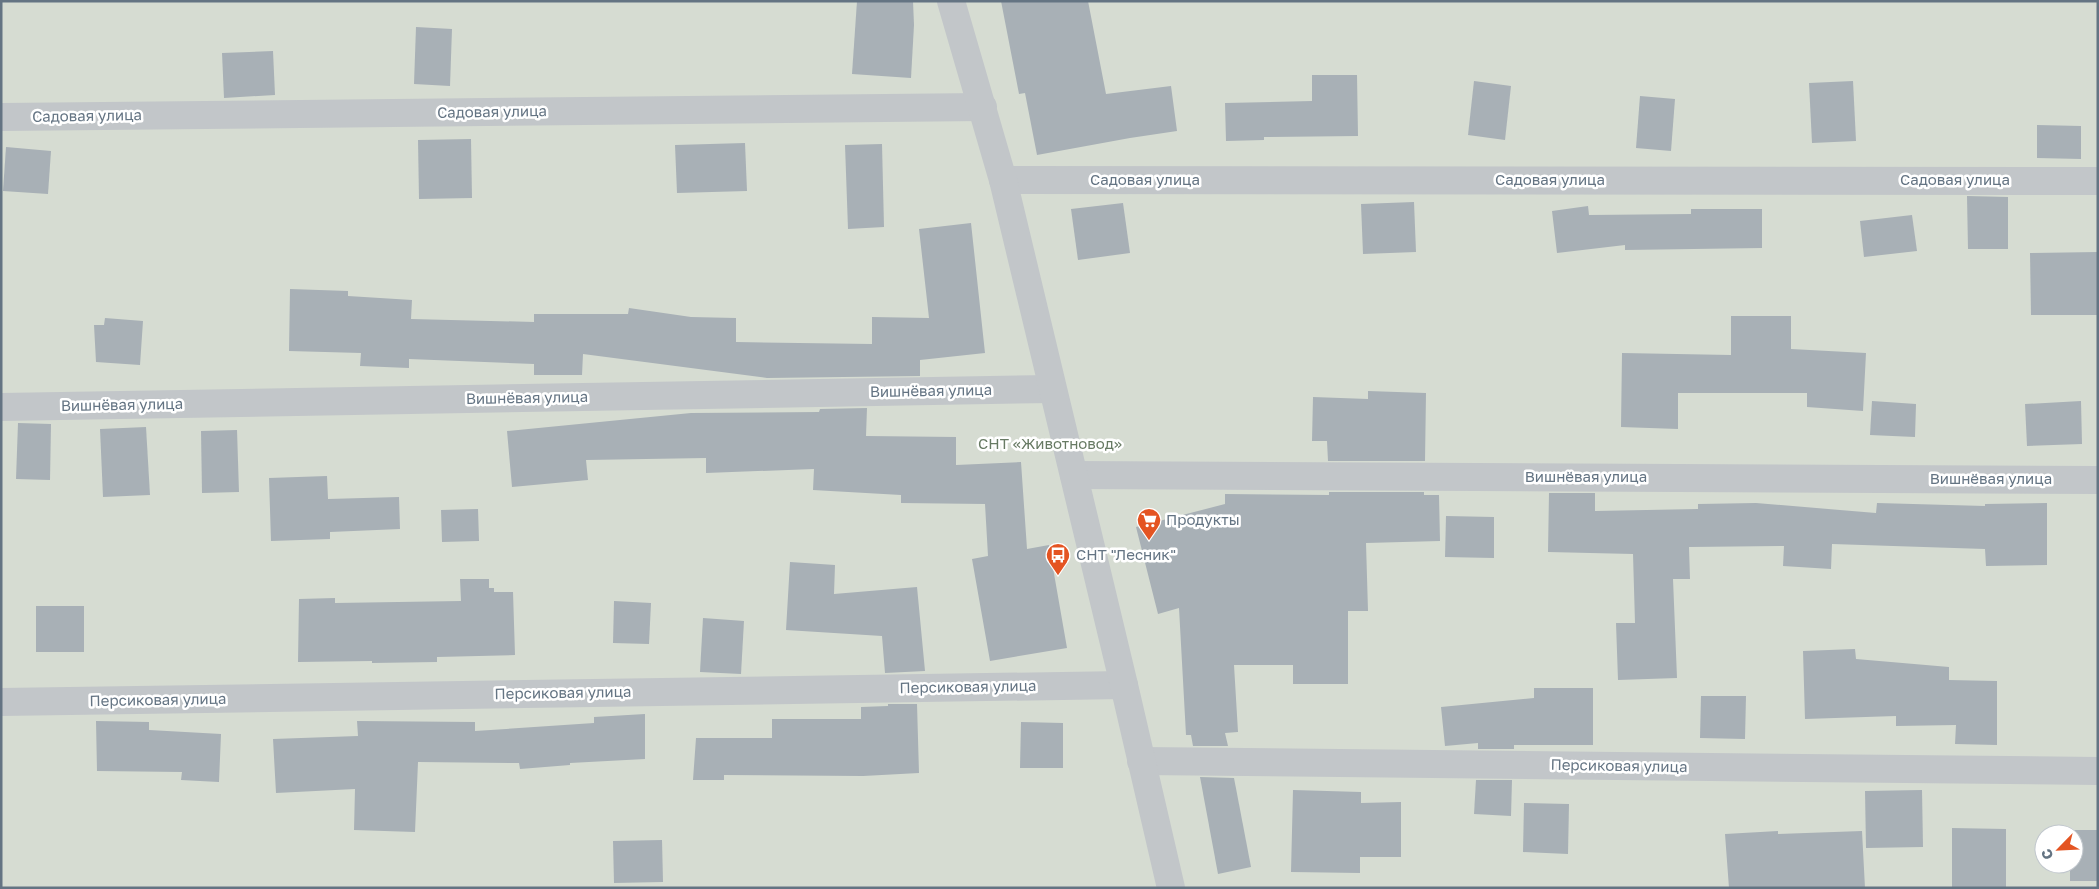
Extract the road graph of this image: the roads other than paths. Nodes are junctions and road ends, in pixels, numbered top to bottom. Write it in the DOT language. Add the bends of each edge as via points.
graph roads {
  1 [pos="952,1"];
  2 [pos="961,1"];
  3 [pos="983,107"];
  4 [pos="1,117"];
  5 [pos="1003,180"];
  6 [pos="2098,181"];
  7 [pos="1052,389"];
  8 [pos="1,407"];
  9 [pos="1074,475"];
  10 [pos="2098,480"];
  11 [pos="1124,685"];
  12 [pos="1,702"];
  13 [pos="1141,761"];
  14 [pos="2098,772"];
  15 [pos="1170,888"];
  1 -- 3 [label="street"];
  2 -- 3 [label="street"];
  3 -- 4 [label="street, Садовая улица"];
  3 -- 5 [label="street"];
  5 -- 6 [label="street, Садовая улица"];
  5 -- 7 [label="street"];
  7 -- 8 [label="street, Вишнёвая улица"];
  7 -- 9 [label="street"];
  9 -- 10 [label="street, Вишнёвая улица"];
  9 -- 11 [label="street"];
  11 -- 12 [label="street, Персиковая улица"];
  11 -- 13 [label="street"];
  13 -- 14 [label="street, Персиковая улица"];
  13 -- 15 [label="street"];
}
